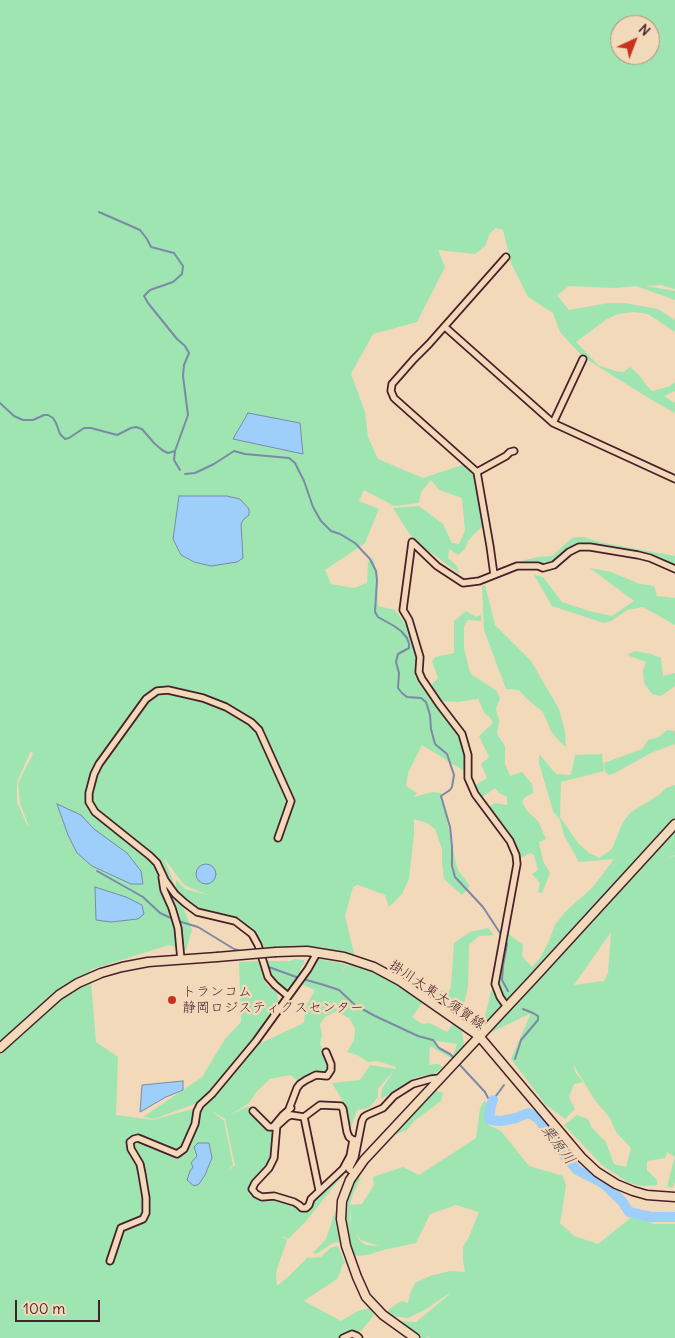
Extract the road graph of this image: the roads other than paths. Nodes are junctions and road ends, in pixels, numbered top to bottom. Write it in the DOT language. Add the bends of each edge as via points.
graph roads {
  1 [pos="506,257"];
  2 [pos="445,327"];
  3 [pos="583,359"];
  4 [pos="553,423"];
  5 [pos="514,451"];
  6 [pos="477,472"];
  7 [pos="675,478"];
  8 [pos="675,569"];
  9 [pos="494,574"];
  10 [pos="675,824"];
  11 [pos="278,838"];
  12 [pos="161,872"];
  13 [pos="317,953"];
  14 [pos="180,960"];
  15 [pos="288,996"];
  16 [pos="507,1007"];
  17 [pos="479,1036"];
  18 [pos="0,1048"];
  19 [pos="326,1052"];
  20 [pos="440,1078"];
  21 [pos="298,1098"];
  22 [pos="289,1109"];
  23 [pos="253,1111"];
  24 [pos="304,1117"];
  25 [pos="276,1125"];
  26 [pos="356,1140"];
  27 [pos="354,1173"];
  28 [pos="319,1190"];
  29 [pos="675,1197"];
  30 [pos="110,1261"];
  31 [pos="343,1338"];
  32 [pos="360,1338"];
  33 [pos="415,1338"];
  1 -- 2 [label="street"];
  2 -- 4 [label="street"];
  2 -- 6 [label="street" via="392,384 391,391 394,398"];
  3 -- 4 [label="street"];
  4 -- 7 [label="street"];
  5 -- 6 [label="street"];
  6 -- 9 [label="street"];
  8 -- 9 [label="street" via="638,555 579,547 554,565 543,568 517,566"];
  9 -- 16 [label="street" via="479,581 463,583 437,566 412,542 403,610 410,620 422,679 462,734 468,755 468,778 475,794 516,855 495,984"];
  10 -- 16 [label="main road"];
  11 -- 12 [label="street" via="291,802 259,730 226,707 203,698 168,690 157,691 146,698 99,764 89,802 95,812 150,856"];
  12 -- 14 [label="street" via="178,928"];
  12 -- 15 [label="street" via="175,894 197,912 235,921 252,934 268,977"];
  13 -- 14 [label="main road, 掛川大東大須賀線, bridge" via="276,952"];
  13 -- 15 [label="street"];
  13 -- 17 [label="main road, 掛川大東大須賀線" via="344,957 374,967"];
  14 -- 18 [label="main road, 掛川大東大須賀線" via="122,966 78,984 59,995"];
  15 -- 30 [label="street" via="250,1048 200,1105 184,1149 177,1154 138,1138 130,1142 140,1164 146,1213 143,1219 121,1228"];
  16 -- 17 [label="main road"];
  17 -- 20 [label="main road"];
  17 -- 29 [label="main road, 掛川大東大須賀線" via="597,1172 633,1191"];
  19 -- 22 [label="street" via="331,1070 326,1076 316,1076 300,1084"];
  20 -- 26 [label="street" via="413,1084 383,1108 367,1114"];
  20 -- 27 [label="main road"];
  21 -- 22 [label="street"];
  22 -- 25 [label="street"];
  23 -- 25 [label="street" via="268,1127"];
  24 -- 25 [label="street" via="291,1115"];
  24 -- 26 [label="street" via="320,1105 341,1106 347,1132"];
  24 -- 28 [label="street"];
  25 -- 28 [label="street" via="274,1158 252,1189 262,1197 274,1196 302,1208 309,1205"];
  26 -- 27 [label="street" via="355,1157 349,1168"];
  26 -- 28 [label="street" via="343,1169"];
  27 -- 33 [label="main road" via="342,1201 341,1219 357,1277 366,1297 382,1315"];
  31 -- 32 [label="street" via="352,1334"];
}
